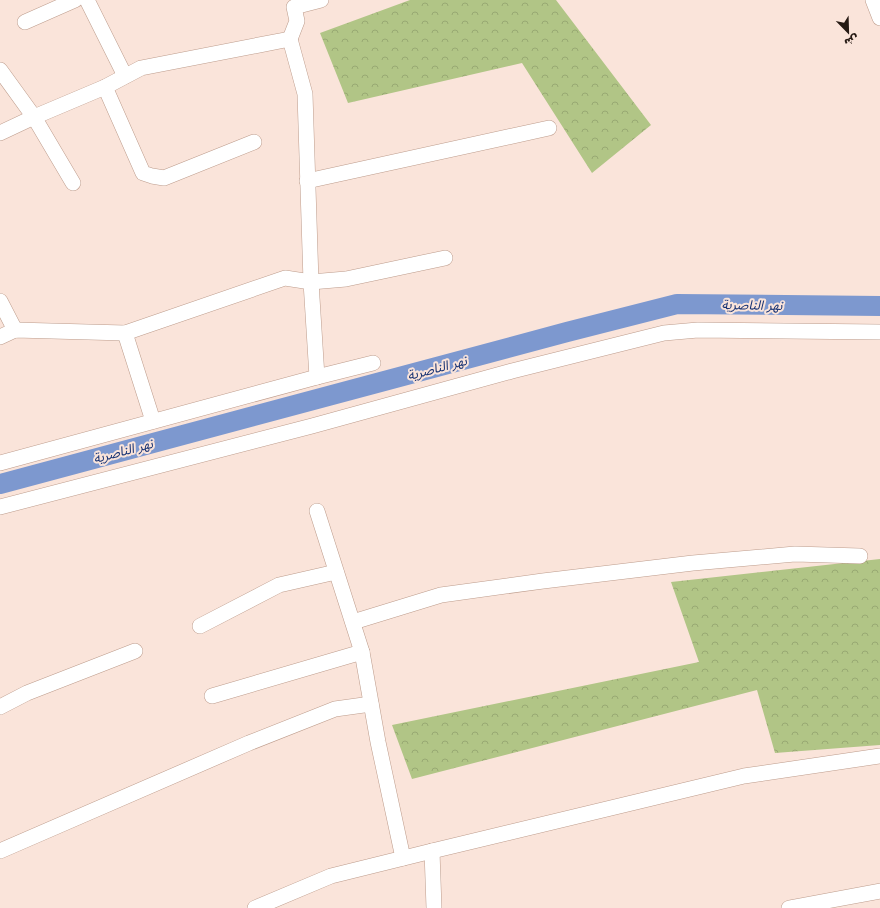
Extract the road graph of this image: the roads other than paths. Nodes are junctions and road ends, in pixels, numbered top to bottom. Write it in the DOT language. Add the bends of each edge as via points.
graph roads {
  1 [pos="74,0"];
  2 [pos="87,0"];
  3 [pos="321,0"];
  4 [pos="873,0"];
  5 [pos="880,18"];
  6 [pos="25,22"];
  7 [pos="290,39"];
  8 [pos="0,70"];
  9 [pos="125,76"];
  10 [pos="105,87"];
  11 [pos="34,117"];
  12 [pos="549,128"];
  13 [pos="0,133"];
  14 [pos="254,142"];
  15 [pos="307,181"];
  16 [pos="73,183"];
  17 [pos="445,258"];
  18 [pos="311,282"];
  19 [pos="0,301"];
  20 [pos="15,330"];
  21 [pos="880,332"];
  22 [pos="125,333"];
  23 [pos="0,337"];
  24 [pos="373,363"];
  25 [pos="317,377"];
  26 [pos="153,421"];
  27 [pos="0,464"];
  28 [pos="0,507"];
  29 [pos="317,511"];
  30 [pos="860,556"];
  31 [pos="336,572"];
  32 [pos="353,622"];
  33 [pos="200,626"];
  34 [pos="135,651"];
  35 [pos="362,652"];
  36 [pos="212,696"];
  37 [pos="371,704"];
  38 [pos="0,707"];
  39 [pos="880,756"];
  40 [pos="0,851"];
  41 [pos="432,851"];
  42 [pos="403,858"];
  43 [pos="880,891"];
  44 [pos="255,908"];
  45 [pos="434,908"];
  46 [pos="789,908"];
  1 -- 6 [label="street"];
  2 -- 9 [label="street"];
  3 -- 7 [label="street" via="294,7 297,21"];
  4 -- 5 [label="street"];
  7 -- 9 [label="street" via="141,68"];
  7 -- 15 [label="street" via="305,94"];
  8 -- 11 [label="street"];
  9 -- 10 [label="street"];
  10 -- 11 [label="street"];
  10 -- 14 [label="street" via="143,173 164,178"];
  11 -- 13 [label="street"];
  11 -- 16 [label="street"];
  12 -- 15 [label="street"];
  15 -- 18 [label="street"];
  17 -- 18 [label="street" via="346,279"];
  18 -- 22 [label="street" via="285,278"];
  18 -- 25 [label="street"];
  19 -- 20 [label="street"];
  20 -- 22 [label="street"];
  20 -- 23 [label="street"];
  21 -- 28 [label="street" via="698,330 664,333"];
  22 -- 26 [label="street"];
  24 -- 25 [label="street"];
  25 -- 26 [label="street"];
  26 -- 27 [label="street"];
  29 -- 31 [label="street"];
  30 -- 32 [label="street" via="796,554 543,581 441,595"];
  31 -- 32 [label="street"];
  31 -- 33 [label="street" via="279,585"];
  32 -- 35 [label="street"];
  34 -- 38 [label="street" via="27,693"];
  35 -- 36 [label="street"];
  35 -- 37 [label="street"];
  37 -- 40 [label="street" via="335,709"];
  37 -- 42 [label="street"];
  39 -- 41 [label="street" via="744,776"];
  41 -- 42 [label="street"];
  41 -- 45 [label="street"];
  42 -- 44 [label="street" via="331,876"];
  43 -- 46 [label="street"];
}
